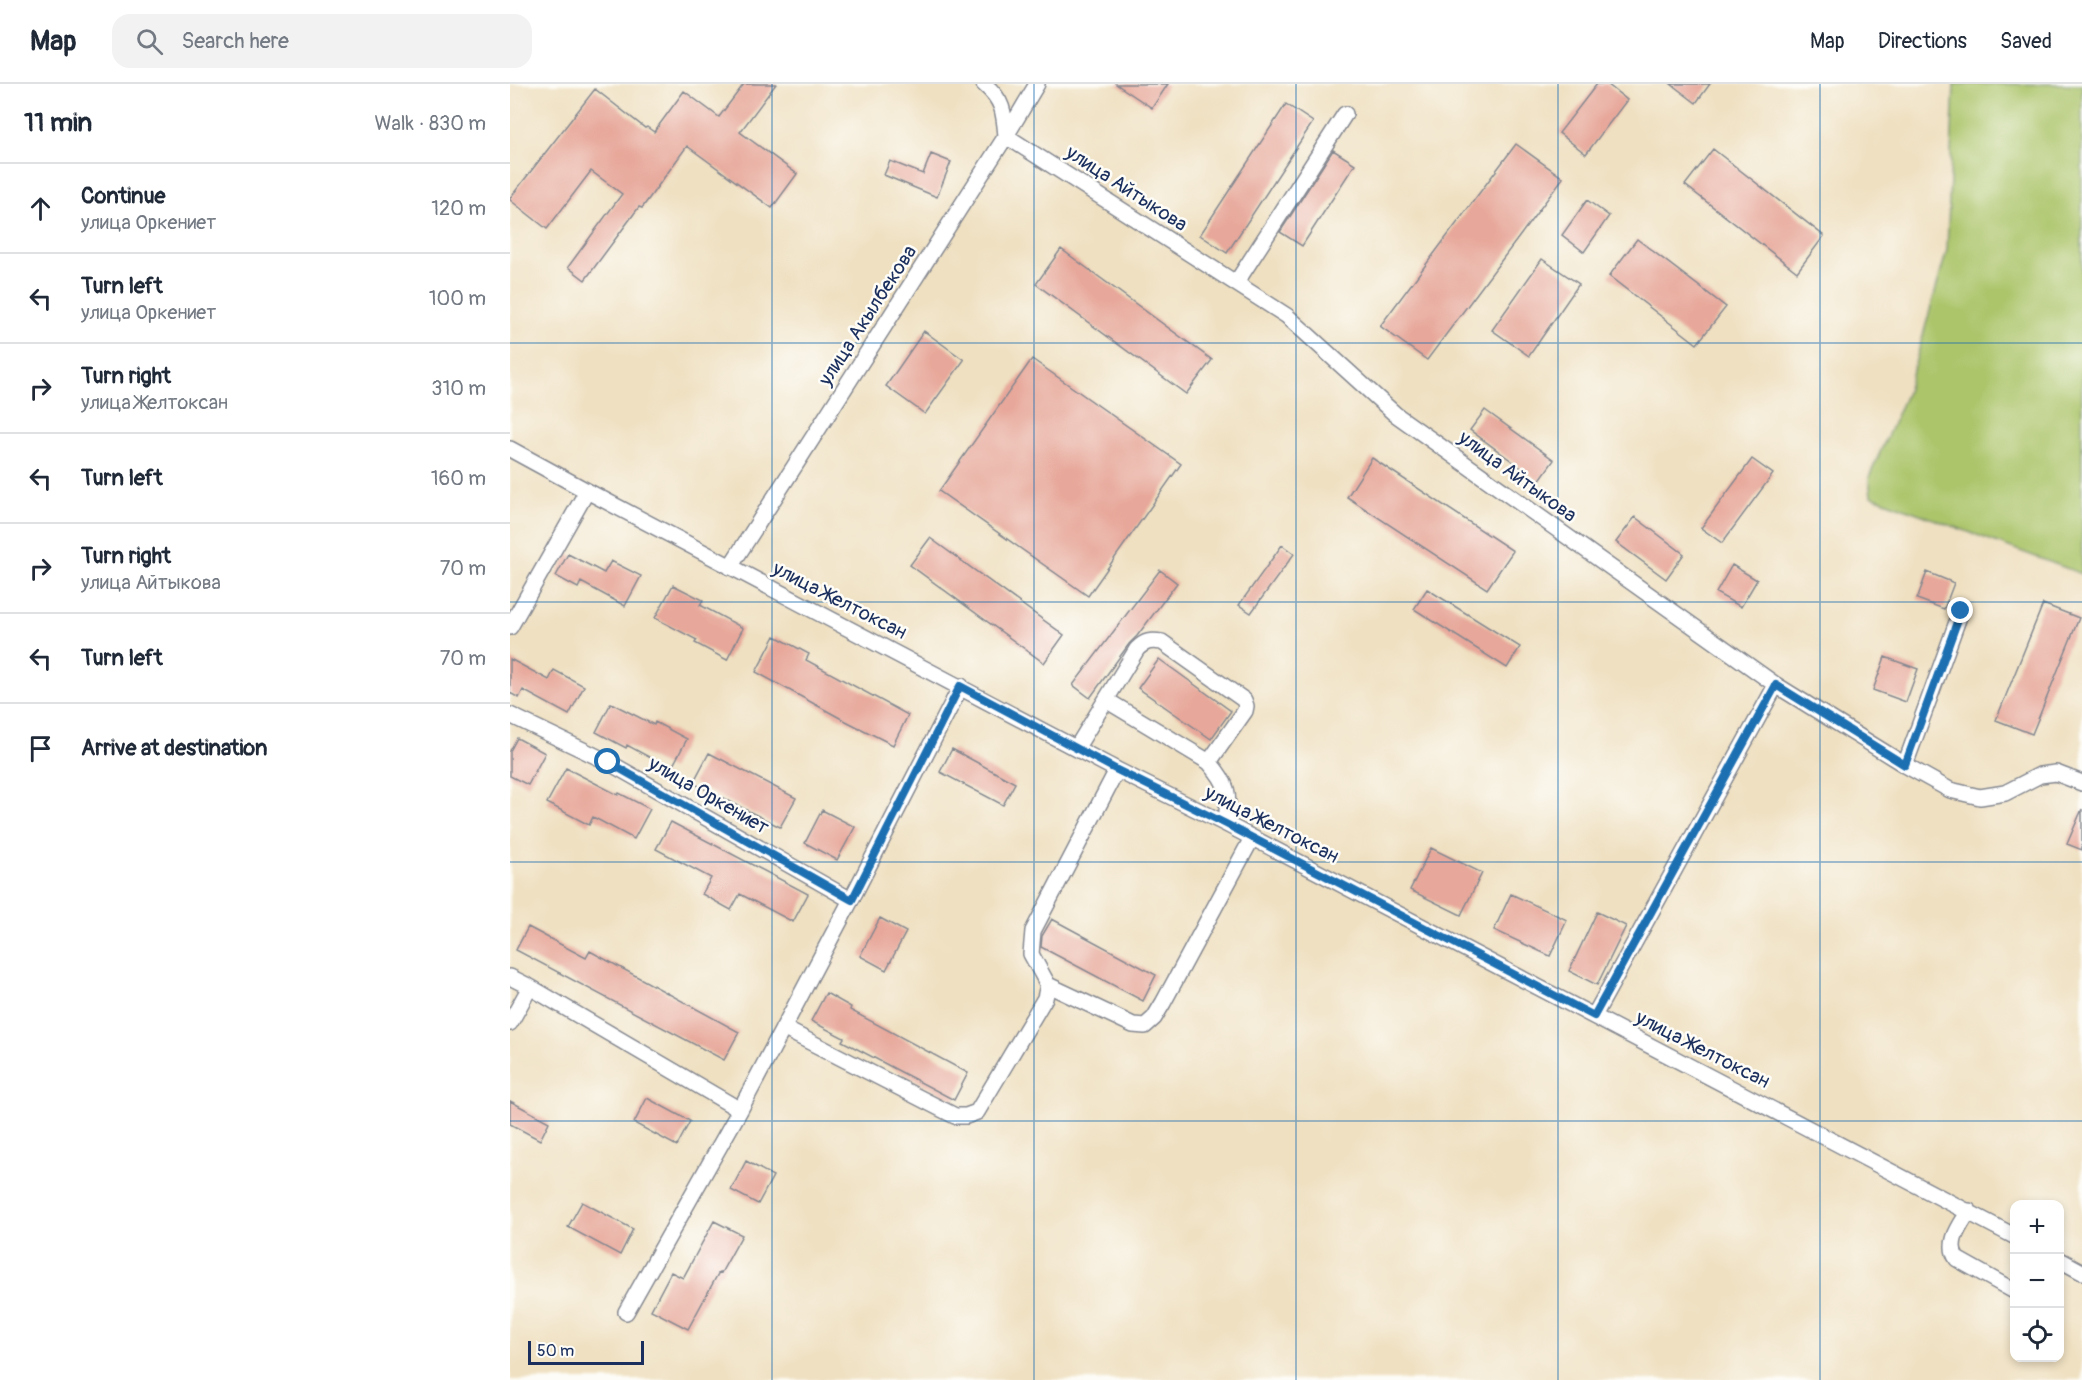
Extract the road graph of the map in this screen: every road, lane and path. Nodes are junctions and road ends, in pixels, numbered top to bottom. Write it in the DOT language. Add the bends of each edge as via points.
graph roads {
  1 [pos="984,84"];
  2 [pos="1037,84"];
  3 [pos="1345,114"];
  4 [pos="1006,136"];
  5 [pos="1236,283"];
  6 [pos="510,449"];
  7 [pos="587,492"];
  8 [pos="730,567"];
  9 [pos="1961,611"];
  10 [pos="510,627"];
  11 [pos="1776,685"];
  12 [pos="960,686"];
  13 [pos="1106,700"];
  14 [pos="510,715"];
  15 [pos="1077,747"];
  16 [pos="1209,762"];
  17 [pos="1905,765"];
  18 [pos="1117,770"];
  19 [pos="2082,783"];
  20 [pos="1226,824"];
  21 [pos="1252,838"];
  22 [pos="852,900"];
  23 [pos="510,976"];
  24 [pos="1048,985"];
  25 [pos="530,987"];
  26 [pos="1594,1016"];
  27 [pos="510,1023"];
  28 [pos="783,1028"];
  29 [pos="740,1110"];
  30 [pos="1969,1211"];
  31 [pos="2010,1234"];
  32 [pos="2064,1265"];
  33 [pos="2082,1272"];
  34 [pos="2010,1289"];
  35 [pos="626,1312"];
  1 -- 4 [label="street" via="998,98"];
  2 -- 4 [label="street, улица Акылбекова"];
  3 -- 5 [label="street"];
  4 -- 5 [label="street, улица Айтыкова"];
  4 -- 8 [label="street, улица Акылбекова"];
  5 -- 11 [label="street, улица Айтыкова" via="1287,315 1395,414"];
  6 -- 7 [label="street, улица Желтоксан"];
  7 -- 8 [label="street, улица Желтоксан"];
  7 -- 10 [label="street"];
  8 -- 12 [label="street, улица Желтоксан"];
  9 -- 17 [label="street"];
  11 -- 17 [label="street, улица Айтыкова"];
  11 -- 26 [label="street"];
  12 -- 15 [label="street, улица Желтоксан"];
  12 -- 22 [label="street"];
  13 -- 15 [label="street"];
  13 -- 16 [label="street"];
  13 -- 16 [label="street" via="1137,649 1152,640 1162,642 1244,700 1245,711"];
  14 -- 22 [label="street, улица Оркениет" via="608,762"];
  15 -- 18 [label="street, улица Желтоксан"];
  16 -- 20 [label="street" via="1222,778 1228,794"];
  17 -- 19 [label="street, улица Айтыкова" via="1950,790 1980,797 2005,793 2040,775 2056,773"];
  18 -- 20 [label="street, улица Желтоксан"];
  18 -- 24 [label="street" via="1034,931 1031,954"];
  20 -- 21 [label="street, улица Желтоксан"];
  21 -- 24 [label="street" via="1163,1004 1145,1026 1134,1026"];
  21 -- 26 [label="street, улица Желтоксан"];
  22 -- 28 [label="street"];
  23 -- 25 [label="street"];
  24 -- 28 [label="street" via="1041,1007 977,1112 966,1116 955,1116"];
  25 -- 27 [label="street"];
  25 -- 29 [label="street"];
  26 -- 30 [label="street, улица Желтоксан"];
  28 -- 29 [label="street"];
  29 -- 35 [label="street"];
  30 -- 31 [label="street, улица Желтоксан"];
  30 -- 34 [label="street" via="1954,1238 1954,1254"];
  32 -- 33 [label="street"];
}
